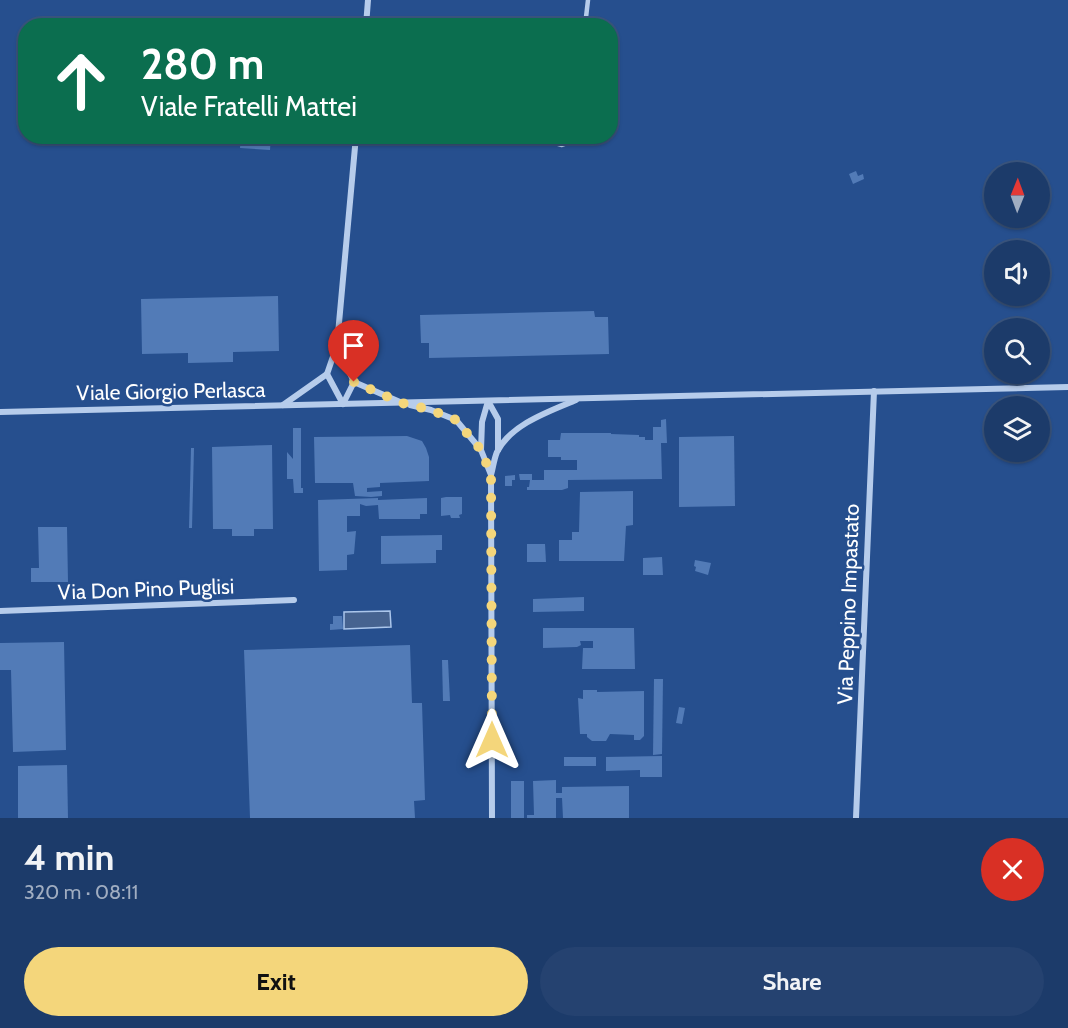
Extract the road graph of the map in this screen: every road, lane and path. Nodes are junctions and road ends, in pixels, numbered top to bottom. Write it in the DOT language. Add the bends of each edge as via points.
graph roads {
  1 [pos="368,0"];
  2 [pos="588,0"];
  3 [pos="367,18"];
  4 [pos="586,18"];
  5 [pos="355,144"];
  6 [pos="337,345"];
  7 [pos="327,374"];
  8 [pos="354,382"];
  9 [pos="1068,387"];
  10 [pos="874,391"];
  11 [pos="580,399"];
  12 [pos="488,401"];
  13 [pos="402,403"];
  14 [pos="343,404"];
  15 [pos="282,405"];
  16 [pos="0,412"];
  17 [pos="481,450"];
  18 [pos="498,451"];
  19 [pos="491,475"];
  20 [pos="294,600"];
  21 [pos="0,611"];
  22 [pos="492,818"];
  23 [pos="856,818"];
  1 -- 3 [label="street"];
  2 -- 4 [label="lane"];
  5 -- 6 [label="street"];
  6 -- 7 [label="street"];
  6 -- 8 [label="street"];
  7 -- 14 [label="street"];
  7 -- 15 [label="street"];
  8 -- 13 [label="street"];
  8 -- 14 [label="street"];
  9 -- 10 [label="street"];
  10 -- 11 [label="street"];
  10 -- 23 [label="street, Via Peppino Impastato"];
  11 -- 12 [label="street"];
  11 -- 18 [label="street" via="535,418 515,431"];
  12 -- 13 [label="street"];
  12 -- 17 [label="street"];
  12 -- 18 [label="street" via="498,419"];
  13 -- 14 [label="street, Viale Giorgio Perlasca"];
  13 -- 17 [label="street" via="456,420"];
  14 -- 15 [label="street, Viale Giorgio Perlasca"];
  15 -- 16 [label="street, Viale Giorgio Perlasca"];
  17 -- 19 [label="street"];
  18 -- 19 [label="street"];
  19 -- 22 [label="street"];
  20 -- 21 [label="street, Via Don Pino Puglisi"];
}
